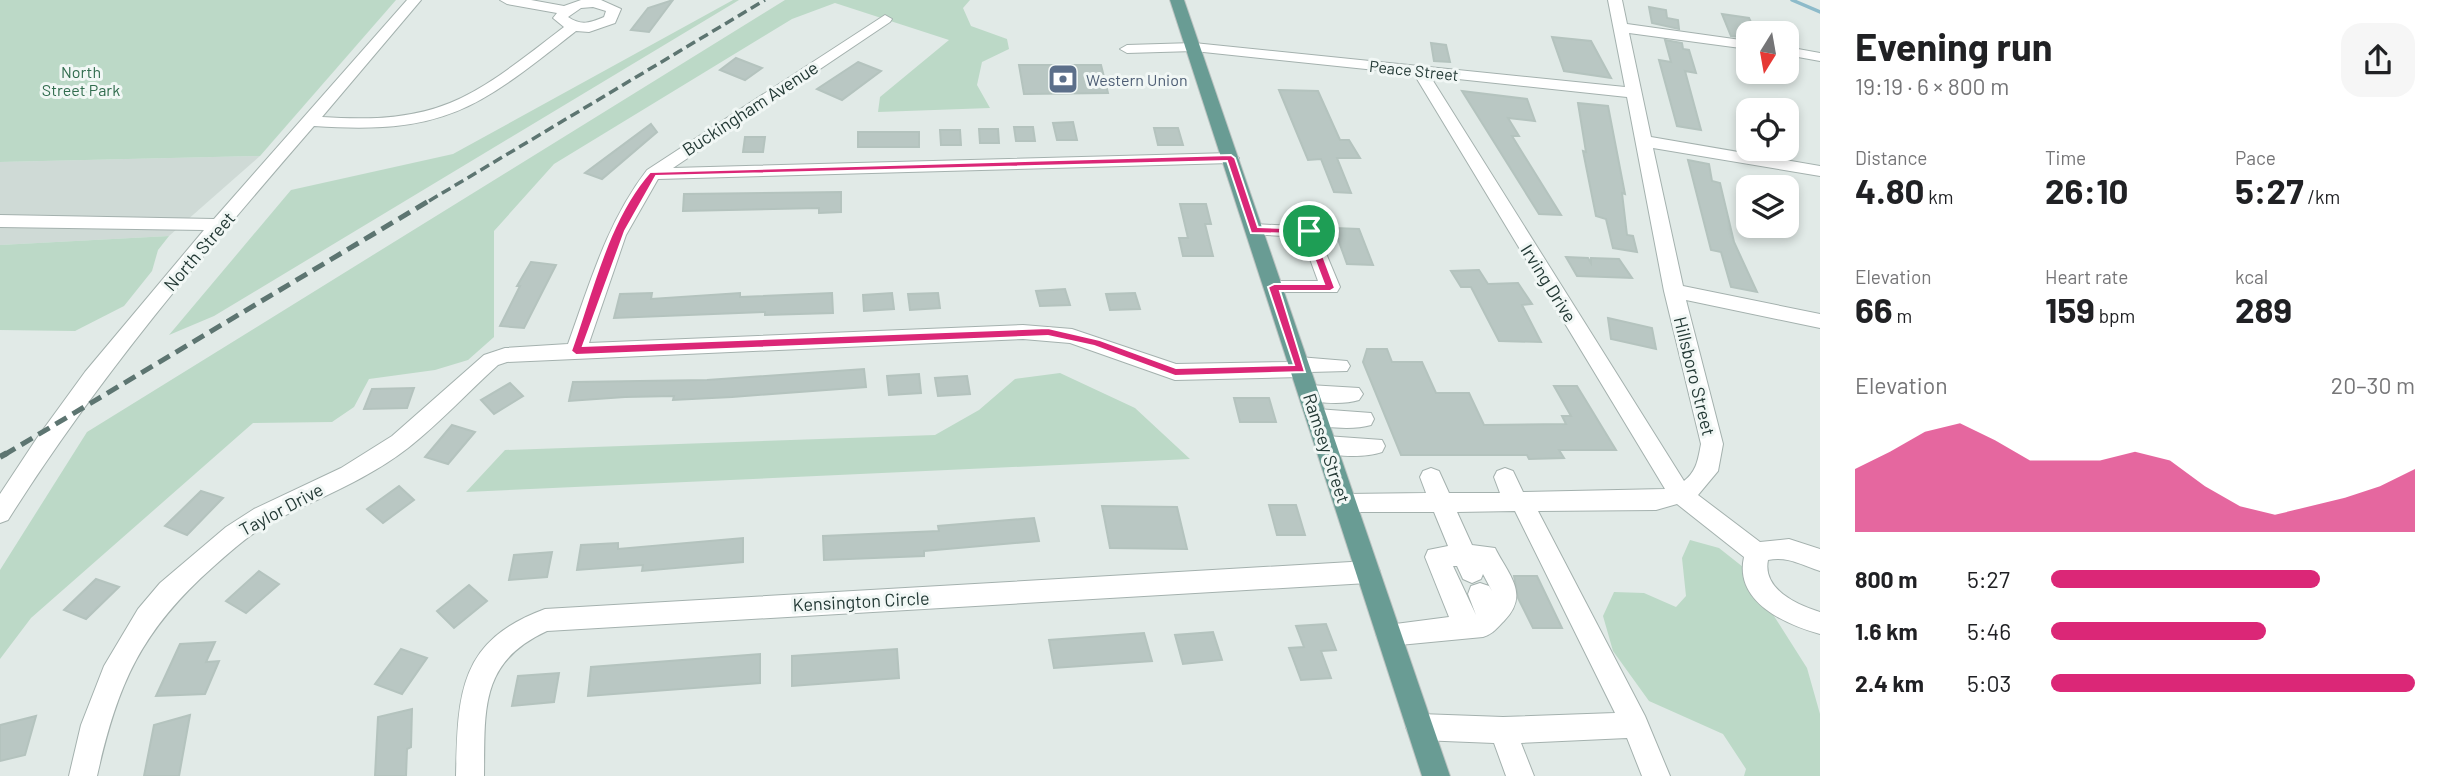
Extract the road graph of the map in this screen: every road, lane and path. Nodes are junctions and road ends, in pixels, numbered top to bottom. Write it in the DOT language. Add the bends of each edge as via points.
graph roads {
  1 [pos="414,0"];
  2 [pos="507,0"];
  3 [pos="626,0"];
  4 [pos="1177,0"];
  5 [pos="1615,0"];
  6 [pos="610,6"];
  7 [pos="565,10"];
  8 [pos="885,19"];
  9 [pos="573,27"];
  10 [pos="1622,29"];
  11 [pos="1736,43"];
  12 [pos="1194,47"];
  13 [pos="1127,48"];
  14 [pos="1799,53"];
  15 [pos="1820,57"];
  16 [pos="1419,71"];
  17 [pos="1634,93"];
  18 [pos="313,121"];
  19 [pos="1643,141"];
  20 [pos="1231,158"];
  21 [pos="1820,171"];
  22 [pos="653,174"];
  23 [pos="0,221"];
  24 [pos="221,225"];
  25 [pos="1254,230"];
  26 [pos="1274,287"];
  27 [pos="1675,291"];
  28 [pos="1820,321"];
  29 [pos="576,351"];
  30 [pos="1300,366"];
  31 [pos="1340,366"];
  32 [pos="1309,393"];
  33 [pos="1352,394"];
  34 [pos="1317,418"];
  35 [pos="1363,419"];
  36 [pos="1326,445"];
  37 [pos="1374,446"];
  38 [pos="1431,477"];
  39 [pos="1505,477"];
  40 [pos="1680,494"];
  41 [pos="1441,502"];
  42 [pos="1519,502"];
  43 [pos="1346,503"];
  44 [pos="0,513"];
  45 [pos="1757,554"];
  46 [pos="1820,561"];
  47 [pos="1368,572"];
  48 [pos="1472,574"];
  49 [pos="1478,623"];
  50 [pos="1820,623"];
  51 [pos="1389,634"];
  52 [pos="1634,725"];
  53 [pos="1420,727"];
  54 [pos="1503,730"];
  55 [pos="83,776"];
  56 [pos="470,776"];
  57 [pos="1436,776"];
  58 [pos="1520,776"];
  59 [pos="1656,776"];
  1 -- 18 [label="street, North Street"];
  2 -- 7 [label="street"];
  3 -- 6 [label="street"];
  4 -- 12 [label="main road, Ramsey Street"];
  5 -- 10 [label="street, Hillsboro Street"];
  6 -- 7 [label="street" via="589,2"];
  6 -- 9 [label="street" via="613,16 604,23"];
  7 -- 9 [label="street" via="560,18"];
  8 -- 22 [label="street, Buckingham Avenue"];
  9 -- 18 [label="street" via="509,78 459,108 404,122"];
  10 -- 11 [label="street"];
  10 -- 17 [label="street, Hillsboro Street"];
  12 -- 13 [label="street, Peace Street"];
  12 -- 16 [label="street, Peace Street"];
  12 -- 20 [label="main road, Ramsey Street"];
  14 -- 15 [label="street"];
  16 -- 17 [label="street, Peace Street"];
  16 -- 40 [label="street, Irving Drive"];
  17 -- 19 [label="street, Hillsboro Street"];
  18 -- 24 [label="street, North Street"];
  19 -- 21 [label="street"];
  19 -- 27 [label="street, Hillsboro Street"];
  20 -- 22 [label="street"];
  20 -- 25 [label="main road, Ramsey Street"];
  22 -- 29 [label="street, Buckingham Avenue" via="620,231"];
  23 -- 24 [label="street"];
  24 -- 44 [label="street, North Street" via="94,373"];
  25 -- 26 [label="main road, Ramsey Street"];
  25 -- 26 [label="street" via="1309,231 1330,288"];
  26 -- 30 [label="main road, Ramsey Street"];
  27 -- 28 [label="street"];
  27 -- 40 [label="street, Hillsboro Street" via="1712,444 1707,471"];
  29 -- 30 [label="street" via="1048,332 1096,343 1175,372"];
  29 -- 55 [label="street, Taylor Drive" via="491,360 442,407 376,459 262,516 194,567 148,617 113,676"];
  30 -- 31 [label="street"];
  30 -- 32 [label="main road, Ramsey Street"];
  32 -- 33 [label="street"];
  32 -- 34 [label="main road, Ramsey Street"];
  34 -- 35 [label="street"];
  34 -- 36 [label="main road, Ramsey Street"];
  36 -- 37 [label="street"];
  36 -- 43 [label="main road, Ramsey Street"];
  38 -- 41 [label="street"];
  39 -- 42 [label="street"];
  40 -- 42 [label="street, Hillsboro Street" via="1656,501"];
  40 -- 45 [label="street"];
  41 -- 42 [label="street, Hillsboro Street"];
  41 -- 43 [label="street, Hillsboro Street"];
  41 -- 48 [label="street"];
  42 -- 52 [label="street"];
  43 -- 47 [label="main road, Ramsey Street"];
  45 -- 46 [label="street" via="1779,548"];
  45 -- 50 [label="street" via="1754,575 1760,588 1788,612"];
  47 -- 51 [label="main road, Ramsey Street"];
  47 -- 56 [label="street, Kensington Circle" via="545,620 514,634 480,672 472,702"];
  48 -- 49 [label="street"];
  48 -- 49 [label="street" via="1486,555 1506,602"];
  48 -- 49 [label="street" via="1437,557"];
  49 -- 51 [label="street"];
  51 -- 53 [label="main road, Ramsey Street"];
  52 -- 54 [label="street"];
  52 -- 59 [label="street"];
  53 -- 54 [label="street"];
  53 -- 57 [label="main road, Ramsey Street"];
  54 -- 58 [label="street"];
}
